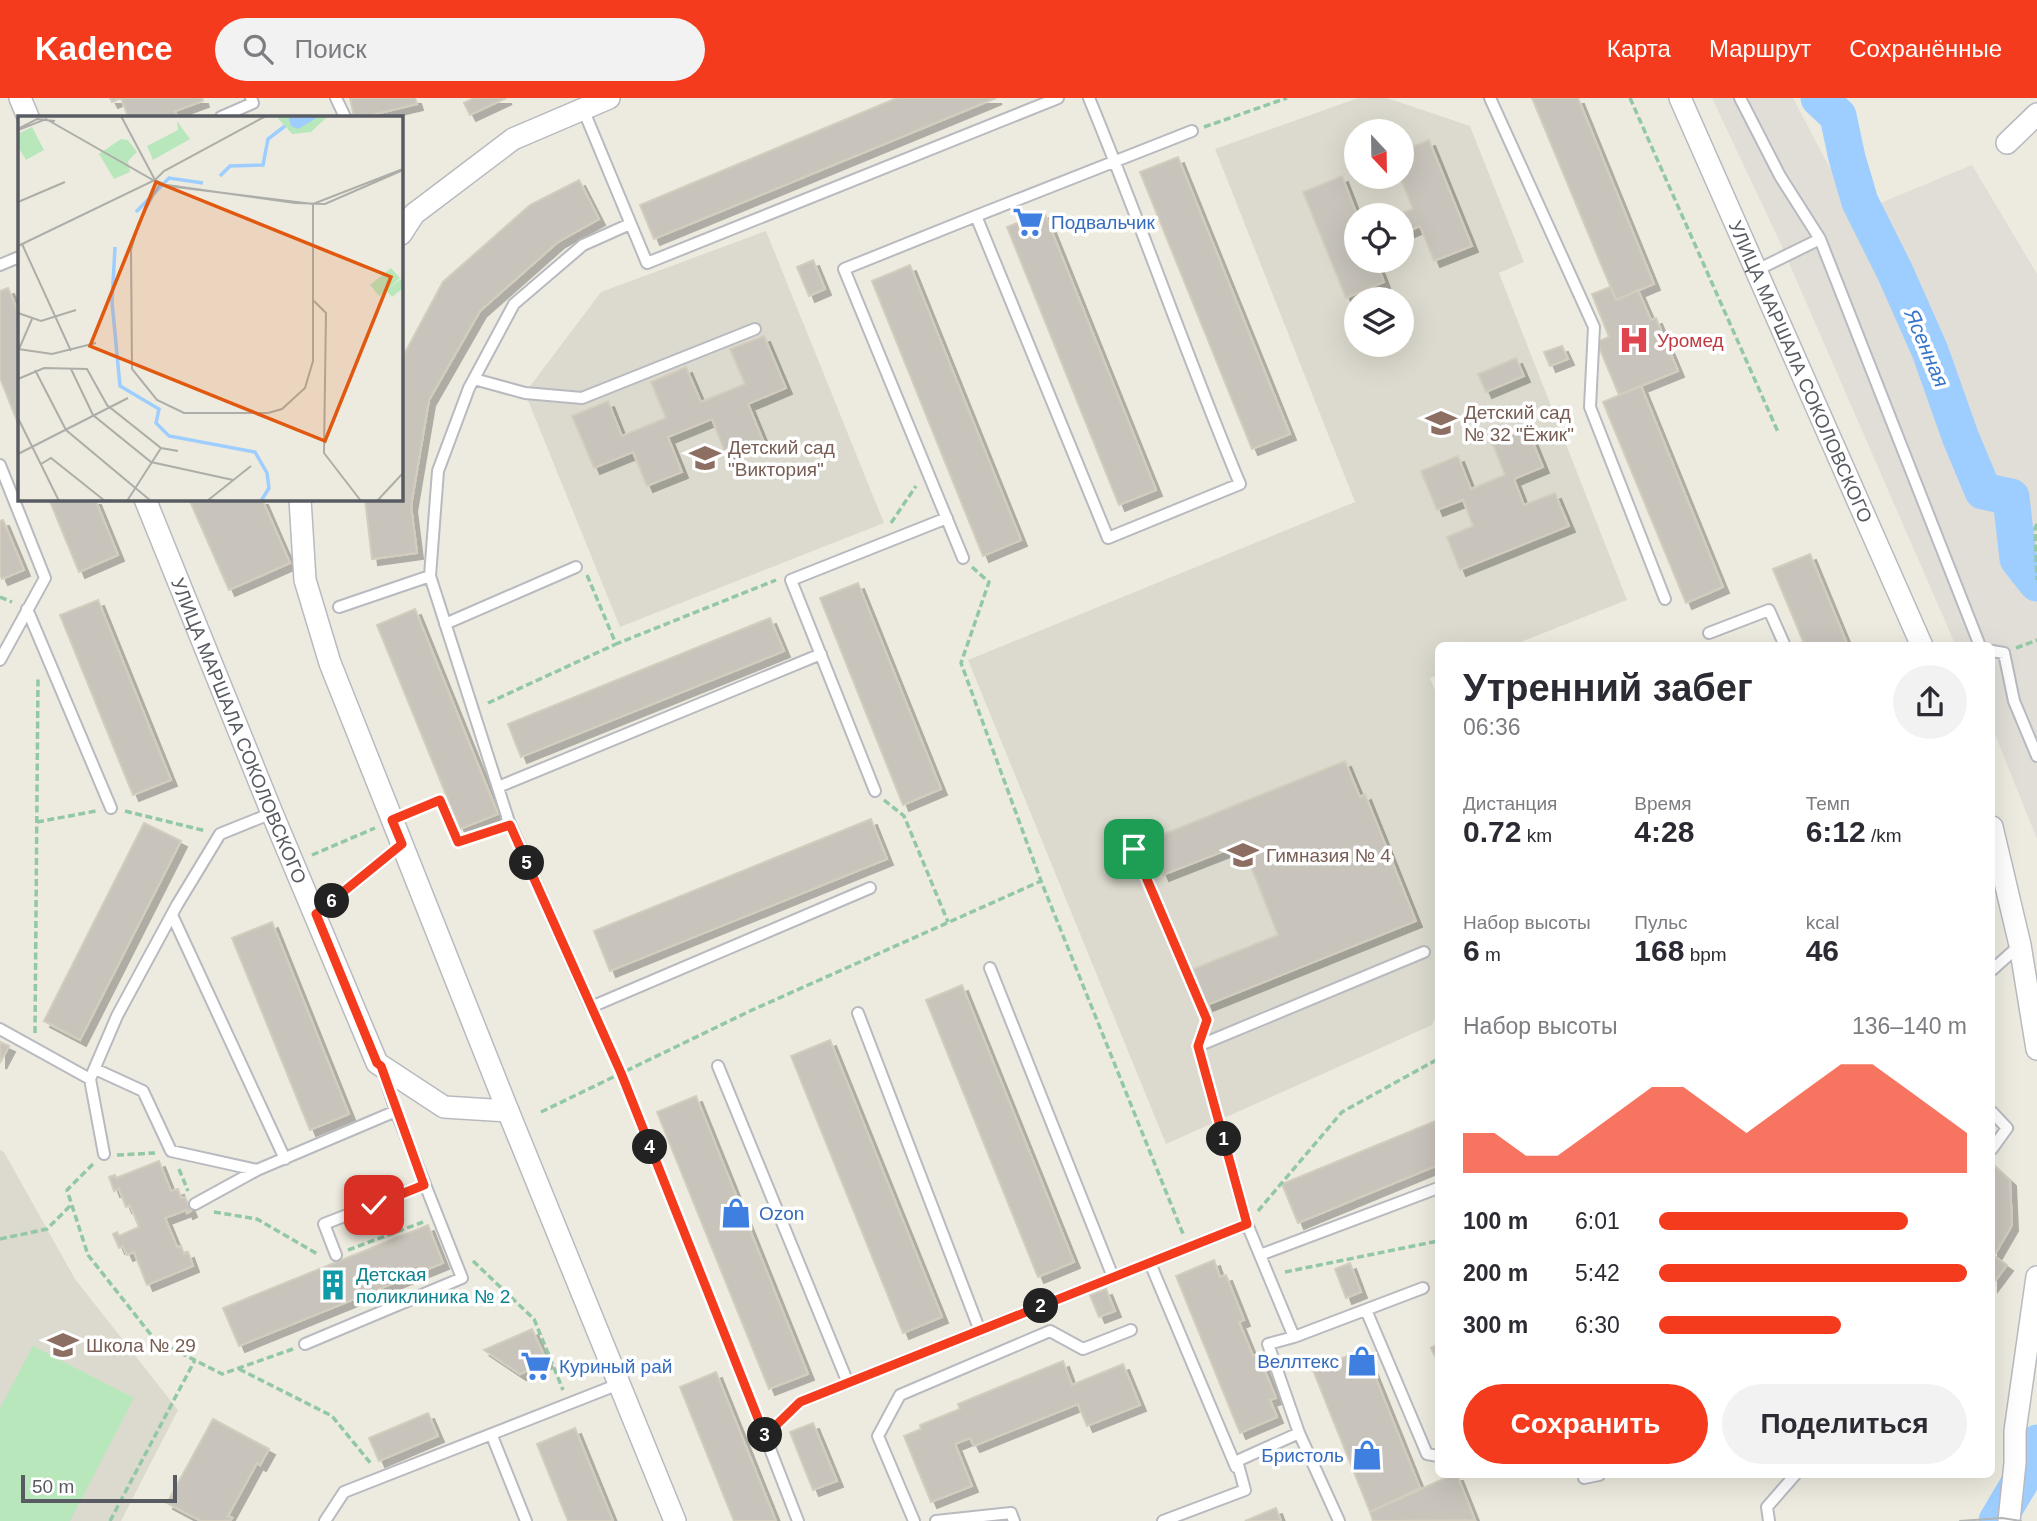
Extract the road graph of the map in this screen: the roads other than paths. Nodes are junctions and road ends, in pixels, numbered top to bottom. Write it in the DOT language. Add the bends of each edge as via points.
graph roads {
  1 [pos="20,98"];
  2 [pos="251,98"];
  3 [pos="335,98"];
  4 [pos="606,98"];
  5 [pos="1058,98"];
  6 [pos="1089,98"];
  7 [pos="1490,98"];
  8 [pos="1680,98"];
  9 [pos="1740,98"];
  10 [pos="583,109"];
  11 [pos="2037,114"];
  12 [pos="28,116"];
  13 [pos="223,116"];
  14 [pos="344,116"];
  15 [pos="1192,131"];
  16 [pos="2007,143"];
  17 [pos="1115,160"];
  18 [pos="976,216"];
  19 [pos="630,224"];
  20 [pos="402,230"];
  21 [pos="1820,239"];
  22 [pos="18,257"];
  23 [pos="0,265"];
  24 [pos="1756,271"];
  25 [pos="754,329"];
  26 [pos="474,380"];
  27 [pos="0,465"];
  28 [pos="145,500"];
  29 [pos="300,500"];
  30 [pos="947,518"];
  31 [pos="963,558"];
  32 [pos="576,567"];
  33 [pos="430,576"];
  34 [pos="1665,599"];
  35 [pos="339,607"];
  36 [pos="27,609"];
  37 [pos="445,624"];
  38 [pos="1709,633"];
  39 [pos="1783,642"];
  40 [pos="1921,642"];
  41 [pos="1978,642"];
  42 [pos="1995,652"];
  43 [pos="821,654"];
  44 [pos="0,660"];
  45 [pos="2037,756"];
  46 [pos="498,787"];
  47 [pos="875,792"];
  48 [pos="111,808"];
  49 [pos="272,813"];
  50 [pos="1995,841"];
  51 [pos="402,844"];
  52 [pos="1134,849"];
  53 [pos="870,888"];
  54 [pos="316,914"];
  55 [pos="172,915"];
  56 [pos="2020,945"];
  57 [pos="1424,952"];
  58 [pos="1995,967"];
  59 [pos="990,968"];
  60 [pos="858,1013"];
  61 [pos="0,1029"];
  62 [pos="1198,1046"];
  63 [pos="2037,1049"];
  64 [pos="381,1066"];
  65 [pos="718,1066"];
  66 [pos="92,1074"];
  67 [pos="396,1111"];
  68 [pos="508,1111"];
  69 [pos="1995,1115"];
  70 [pos="1995,1145"];
  71 [pos="104,1154"];
  72 [pos="285,1159"];
  73 [pos="257,1170"];
  74 [pos="424,1185"];
  75 [pos="1435,1189"];
  76 [pos="195,1204"];
  77 [pos="1247,1224"];
  78 [pos="336,1255"];
  79 [pos="1260,1255"];
  80 [pos="1150,1263"];
  81 [pos="2037,1277"];
  82 [pos="1113,1278"];
  83 [pos="1423,1288"];
  84 [pos="1366,1310"];
  85 [pos="1132,1330"];
  86 [pos="980,1331"];
  87 [pos="1294,1336"];
  88 [pos="305,1345"];
  89 [pos="848,1383"];
  90 [pos="619,1384"];
  91 [pos="1299,1433"];
  92 [pos="492,1436"];
  93 [pos="1435,1455"];
  94 [pos="1792,1478"];
  95 [pos="1243,1482"];
  96 [pos="2009,1519"];
  97 [pos="325,1521"];
  98 [pos="526,1521"];
  99 [pos="675,1521"];
  100 [pos="798,1521"];
  101 [pos="914,1521"];
  102 [pos="936,1521"];
  103 [pos="1014,1521"];
  104 [pos="1163,1521"];
  105 [pos="1339,1521"];
  106 [pos="1769,1521"];
  1 -- 12 [label="street"];
  2 -- 13 [label="lane" via="253,103"];
  3 -- 14 [label="lane"];
  4 -- 10 [label="street"];
  5 -- 19 [label="lane" via="647,263"];
  6 -- 17 [label="lane"];
  7 -- 34 [label="lane" via="1594,327 1590,407"];
  8 -- 24 [label="street, УЛИЦА МАРШАЛА СОКОЛОВСКОГО"];
  9 -- 21 [label="lane" via="1780,176"];
  10 -- 19 [label="lane"];
  10 -- 20 [label="street" via="513,139 414,214"];
  11 -- 16 [label="street"];
  15 -- 17 [label="lane"];
  17 -- 18 [label="lane"];
  17 -- 18 [label="lane" via="1240,484 1108,538"];
  18 -- 30 [label="lane" via="844,269"];
  19 -- 26 [label="lane" via="583,245 514,304"];
  21 -- 24 [label="lane"];
  21 -- 41 [label="lane"];
  22 -- 23 [label="lane"];
  24 -- 40 [label="street, УЛИЦА МАРШАЛА СОКОЛОВСКОГО"];
  25 -- 26 [label="lane" via="582,398 525,393"];
  26 -- 33 [label="lane" via="438,471"];
  27 -- 36 [label="lane" via="44,578"];
  28 -- 49 [label="street, УЛИЦА МАРШАЛА СОКОЛОВСКОГО"];
  29 -- 51 [label="street" via="305,580 330,663"];
  30 -- 31 [label="lane"];
  30 -- 43 [label="lane" via="791,580"];
  32 -- 37 [label="lane"];
  33 -- 35 [label="lane"];
  33 -- 37 [label="lane"];
  36 -- 44 [label="lane"];
  36 -- 48 [label="lane"];
  37 -- 46 [label="lane"];
  38 -- 39 [label="lane" via="1769,610"];
  42 -- 45 [label="lane" via="2004,653 2014,701"];
  43 -- 46 [label="lane"];
  43 -- 47 [label="lane"];
  46 -- 53 [label="lane" via="591,1007"];
  49 -- 54 [label="street, УЛИЦА МАРШАЛА СОКОЛОВСКОГО"];
  49 -- 55 [label="lane" via="220,834"];
  50 -- 56 [label="street"];
  51 -- 54 [label="lane"];
  51 -- 68 [label="street"];
  52 -- 62 [label="lane" via="1207,1020"];
  54 -- 64 [label="street, УЛИЦА МАРШАЛА СОКОЛОВСКОГО"];
  55 -- 66 [label="lane" via="117,1016"];
  55 -- 72 [label="lane"];
  56 -- 58 [label="lane"];
  56 -- 63 [label="street"];
  57 -- 62 [label="lane"];
  59 -- 82 [label="lane"];
  60 -- 86 [label="lane"];
  61 -- 66 [label="lane"];
  62 -- 77 [label="lane"];
  64 -- 67 [label="lane"];
  64 -- 68 [label="street" via="444,1107"];
  65 -- 89 [label="lane"];
  66 -- 71 [label="lane"];
  66 -- 73 [label="lane" via="143,1091 171,1151"];
  67 -- 72 [label="lane"];
  67 -- 74 [label="lane"];
  68 -- 90 [label="street"];
  69 -- 70 [label="lane" via="2007,1128"];
  72 -- 73 [label="lane"];
  73 -- 76 [label="lane"];
  74 -- 78 [label="lane" via="324,1224"];
  74 -- 88 [label="lane" via="462,1278"];
  75 -- 79 [label="lane"];
  77 -- 79 [label="lane"];
  77 -- 80 [label="lane"];
  79 -- 87 [label="lane"];
  80 -- 82 [label="lane"];
  80 -- 95 [label="lane"];
  81 -- 96 [label="street" via="2015,1431"];
  82 -- 86 [label="lane"];
  83 -- 84 [label="lane"];
  84 -- 87 [label="lane"];
  84 -- 93 [label="lane" via="1427,1454"];
  85 -- 101 [label="lane" via="1083,1349 1050,1331 900,1395 878,1436"];
  86 -- 89 [label="lane"];
  87 -- 91 [label="lane" via="1268,1344"];
  89 -- 100 [label="lane" via="800,1402 765,1436"];
  90 -- 92 [label="lane"];
  90 -- 99 [label="street"];
  91 -- 95 [label="lane" via="1237,1461"];
  91 -- 105 [label="lane"];
  92 -- 97 [label="lane" via="344,1492"];
  92 -- 98 [label="lane"];
  94 -- 106 [label="lane" via="1767,1507"];
  95 -- 104 [label="lane" via="1245,1490"];
  102 -- 103 [label="lane" via="1011,1513"];
}
